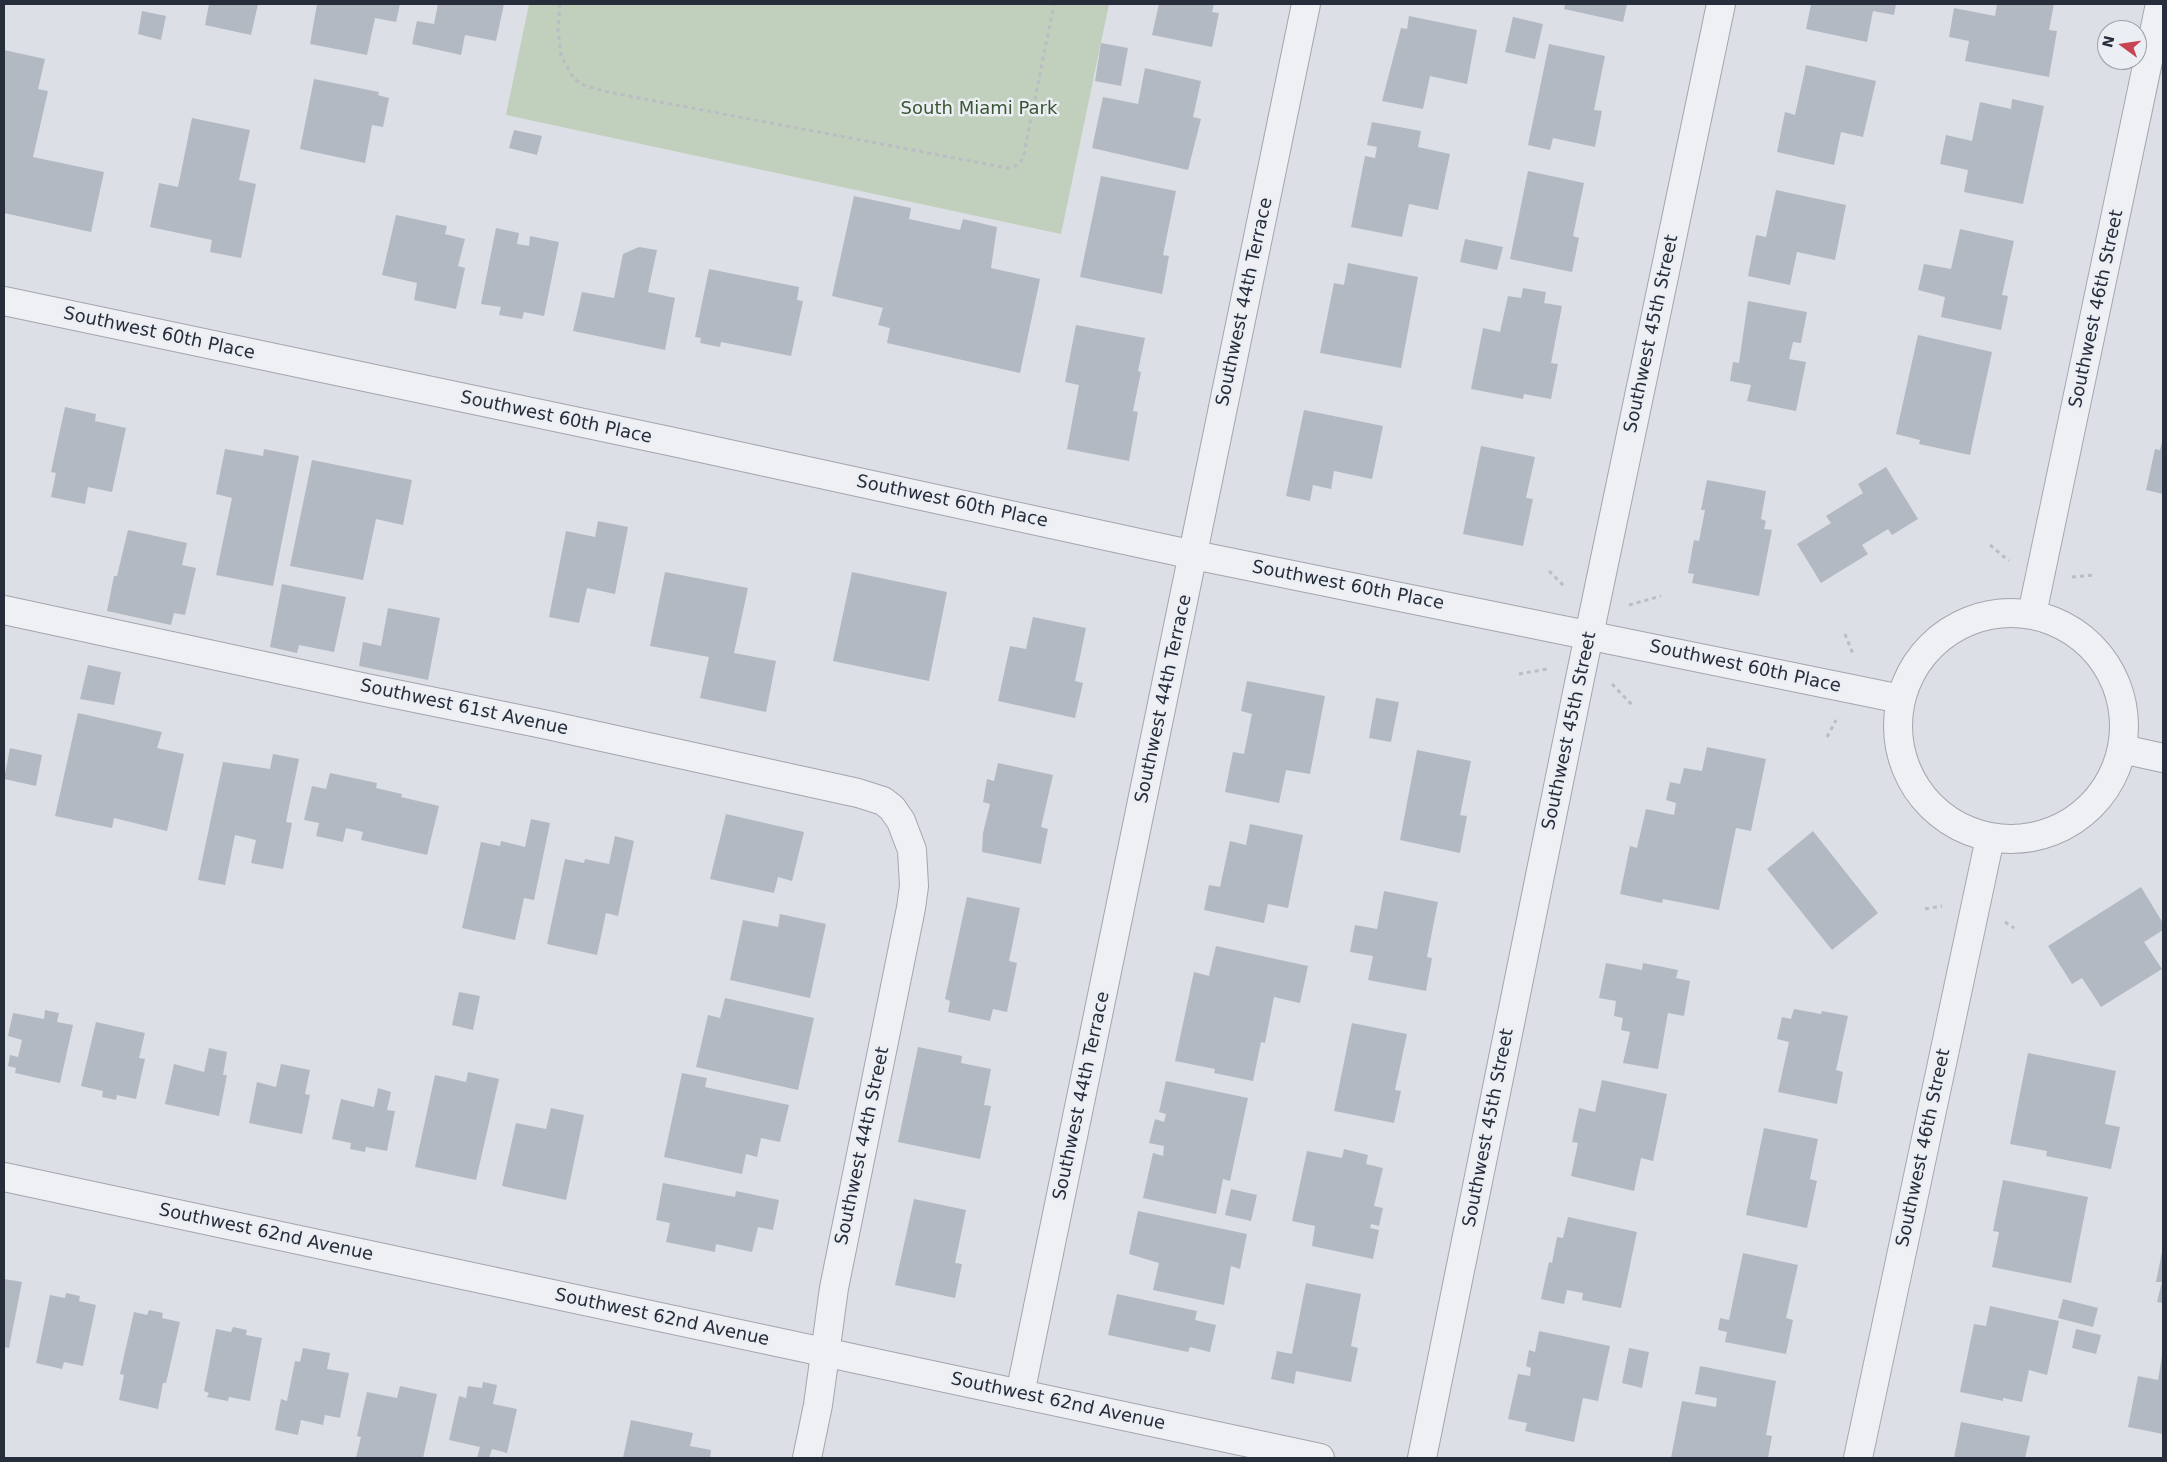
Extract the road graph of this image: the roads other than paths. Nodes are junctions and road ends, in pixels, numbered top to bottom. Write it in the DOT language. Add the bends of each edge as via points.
graph roads {
  1 [pos="1306,4"];
  2 [pos="1721,4"];
  3 [pos="2160,4"];
  4 [pos="4,301"];
  5 [pos="1194,555"];
  6 [pos="4,610"];
  7 [pos="2032,614"];
  8 [pos="1589,635"];
  9 [pos="1901,699"];
  10 [pos="2122,749"];
  11 [pos="2163,758"];
  12 [pos="907,834"];
  13 [pos="1990,838"];
  14 [pos="4,1177"];
  15 [pos="824,1352"];
  16 [pos="1020,1394"];
  17 [pos="807,1458"];
  18 [pos="1320,1458"];
  19 [pos="1422,1458"];
  20 [pos="1858,1458"];
  1 -- 5 [label="street, Southwest 44th Terrace"];
  2 -- 8 [label="street, Southwest 45th Street"];
  3 -- 7 [label="street, Southwest 46th Street"];
  4 -- 5 [label="street, Southwest 60th Place"];
  5 -- 8 [label="street, Southwest 60th Place"];
  5 -- 16 [label="street, Southwest 44th Terrace"];
  6 -- 12 [label="street, Southwest 61st Avenue" via="858,793 883,801 892,808"];
  7 -- 9 [label="street" via="2004,612 1976,617 1950,630 1927,648 1911,672"];
  7 -- 10 [label="street" via="2061,623 2086,640 2106,662 2119,689 2124,718"];
  8 -- 9 [label="street, Southwest 60th Place"];
  8 -- 19 [label="street, Southwest 45th Street"];
  9 -- 13 [label="street" via="1898,730 1902,760 1915,788 1935,812 1961,828"];
  10 -- 11 [label="street"];
  10 -- 13 [label="street" via="2108,785 2089,807 2066,825 2030,838"];
  12 -- 15 [label="street, Southwest 44th Street" via="914,867 910,916 834,1288"];
  13 -- 20 [label="street, Southwest 46th Street"];
  14 -- 15 [label="street, Southwest 62nd Avenue"];
  15 -- 16 [label="street, Southwest 62nd Avenue"];
  15 -- 17 [label="street, Southwest 44th Street"];
  16 -- 18 [label="street, Southwest 62nd Avenue"];
}
